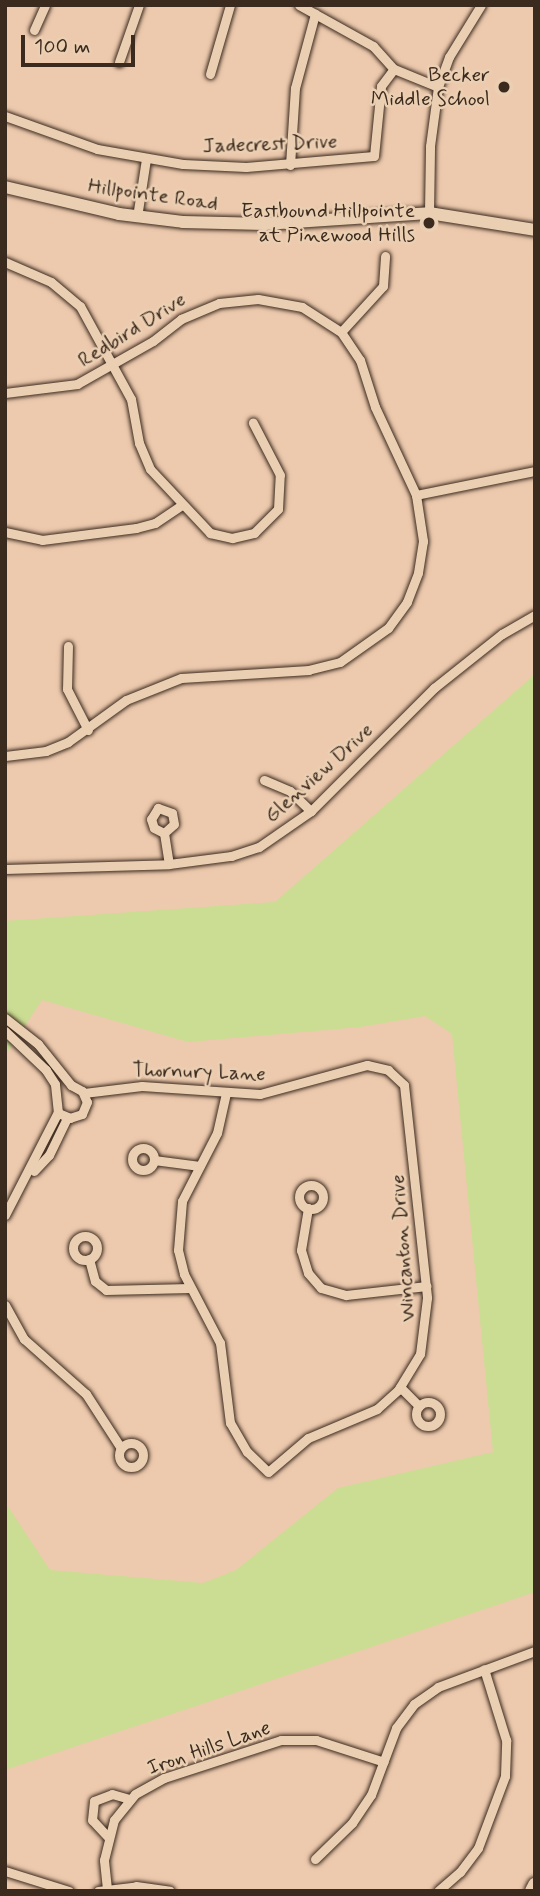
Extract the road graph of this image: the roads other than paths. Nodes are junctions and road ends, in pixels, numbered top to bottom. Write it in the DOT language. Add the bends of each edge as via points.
graph roads {
  1 [pos="45,5"];
  2 [pos="139,5"];
  3 [pos="230,5"];
  4 [pos="299,5"];
  5 [pos="481,5"];
  6 [pos="315,14"];
  7 [pos="34,30"];
  8 [pos="119,62"];
  9 [pos="394,69"];
  10 [pos="209,74"];
  11 [pos="438,88"];
  12 [pos="5,116"];
  13 [pos="146,159"];
  14 [pos="290,165"];
  15 [pos="5,178"];
  16 [pos="5,187"];
  17 [pos="58,200"];
  18 [pos="429,213"];
  19 [pos="137,217"];
  20 [pos="535,230"];
  21 [pos="384,256"];
  22 [pos="5,262"];
  23 [pos="341,332"];
  24 [pos="114,364"];
  25 [pos="5,393"];
  26 [pos="253,423"];
  27 [pos="535,471"];
  28 [pos="416,495"];
  29 [pos="180,506"];
  30 [pos="5,532"];
  31 [pos="535,615"];
  32 [pos="68,646"];
  33 [pos="88,730"];
  34 [pos="5,756"];
  35 [pos="264,780"];
  36 [pos="310,811"];
  37 [pos="164,833"];
  38 [pos="169,864"];
  39 [pos="5,869"];
  40 [pos="5,1018"];
  41 [pos="5,1031"];
  42 [pos="392,1072"];
  43 [pos="84,1093"];
  44 [pos="226,1093"];
  45 [pos="58,1112"];
  46 [pos="67,1118"];
  47 [pos="154,1160"];
  48 [pos="200,1166"];
  49 [pos="27,1177"];
  50 [pos="308,1208"];
  51 [pos="5,1215"];
  52 [pos="89,1259"];
  53 [pos="426,1286"];
  54 [pos="190,1288"];
  55 [pos="5,1305"];
  56 [pos="400,1387"];
  57 [pos="419,1406"];
  58 [pos="121,1448"];
  59 [pos="535,1651"];
  60 [pos="484,1669"];
  61 [pos="384,1762"];
  62 [pos="130,1799"];
  63 [pos="108,1837"];
  64 [pos="315,1859"];
  65 [pos="5,1871"];
  66 [pos="535,1885"];
  67 [pos="103,1890"];
  68 [pos="69,1891"];
  69 [pos="170,1891"];
  70 [pos="438,1891"];
  71 [pos="532,1891"];
  1 -- 7 [label="street"];
  2 -- 8 [label="street"];
  3 -- 10 [label="street"];
  4 -- 6 [label="street"];
  5 -- 11 [label="street" via="449,58"];
  6 -- 9 [label="street" via="373,46"];
  6 -- 14 [label="street" via="295,88"];
  9 -- 11 [label="street"];
  9 -- 14 [label="street, Jadecrest Drive" via="381,86 374,156"];
  11 -- 18 [label="street" via="430,146"];
  12 -- 13 [label="street, Jadecrest Drive" via="47,134"];
  13 -- 14 [label="street, Jadecrest Drive"];
  13 -- 19 [label="street"];
  15 -- 17 [label="street, Hillpointe Road"];
  16 -- 17 [label="street, Hillpointe Road"];
  17 -- 19 [label="street, Hillpointe Road"];
  18 -- 19 [label="street, Hillpointe Road" via="240,225"];
  18 -- 20 [label="street, Hillpointe Road"];
  21 -- 23 [label="street" via="383,286"];
  22 -- 24 [label="street" via="66,293"];
  23 -- 24 [label="street, Redbird Drive" via="312,312 281,301 219,303 181,318"];
  23 -- 28 [label="street, Redbird Drive" via="360,359 375,407"];
  24 -- 25 [label="street, Redbird Drive" via="77,384"];
  24 -- 29 [label="street" via="131,399 139,443 150,469"];
  26 -- 29 [label="street" via="280,475 281,498 272,519 254,533 221,537 199,527"];
  27 -- 28 [label="street"];
  28 -- 33 [label="street, Redbird Drive" via="423,541 418,573 407,602 367,647 340,662 309,670 172,680 126,700"];
  29 -- 30 [label="street" via="155,523 136,528 42,540"];
  31 -- 36 [label="street, Glenview Drive" via="502,634 434,688"];
  32 -- 33 [label="street" via="67,689"];
  33 -- 34 [label="street, Redbird Drive" via="46,751"];
  35 -- 36 [label="street" via="290,791"];
  36 -- 38 [label="street, Glenview Drive" via="259,846 231,856"];
  37 -- 38 [label="street"];
  38 -- 39 [label="street, Glenview Drive"];
  40 -- 43 [label="street" via="38,1044 71,1086"];
  41 -- 45 [label="street" via="46,1070 55,1084"];
  42 -- 44 [label="street, Thornury Lane" via="367,1065 275,1092"];
  42 -- 53 [label="street, Wincanton Drive" via="407,1093 413,1199"];
  43 -- 44 [label="street, Thornury Lane" via="142,1086"];
  43 -- 46 [label="street" via="84,1111"];
  44 -- 48 [label="street" via="217,1133"];
  45 -- 46 [label="street"];
  45 -- 49 [label="street"];
  46 -- 49 [label="street" via="49,1155"];
  47 -- 48 [label="street"];
  48 -- 54 [label="street" via="182,1201 177,1225 180,1262"];
  49 -- 51 [label="street"];
  50 -- 53 [label="street" via="301,1250 308,1273 321,1289 342,1295"];
  52 -- 54 [label="street" via="95,1282 104,1289"];
  53 -- 56 [label="street, Wincanton Drive" via="424,1340"];
  54 -- 56 [label="street, Wincanton Drive" via="220,1343 230,1423 247,1452 268,1472 297,1445 365,1417"];
  55 -- 58 [label="street" via="24,1339 86,1394"];
  56 -- 57 [label="street"];
  59 -- 60 [label="street"];
  60 -- 61 [label="street" via="438,1687 414,1704 396,1728"];
  60 -- 70 [label="street" via="506,1740 505,1776 478,1847"];
  61 -- 62 [label="street, Iron Hills Lane" via="316,1740 281,1740 164,1778"];
  61 -- 64 [label="street" via="352,1823"];
  62 -- 63 [label="street, Iron Hills Lane"];
  62 -- 63 [label="street, Iron Hills Lane" via="112,1794 94,1801 92,1820"];
  63 -- 67 [label="street, Iron Hills Lane"];
  65 -- 68 [label="street"];
  66 -- 71 [label="main road"];
  67 -- 69 [label="street" via="136,1886"];
}
